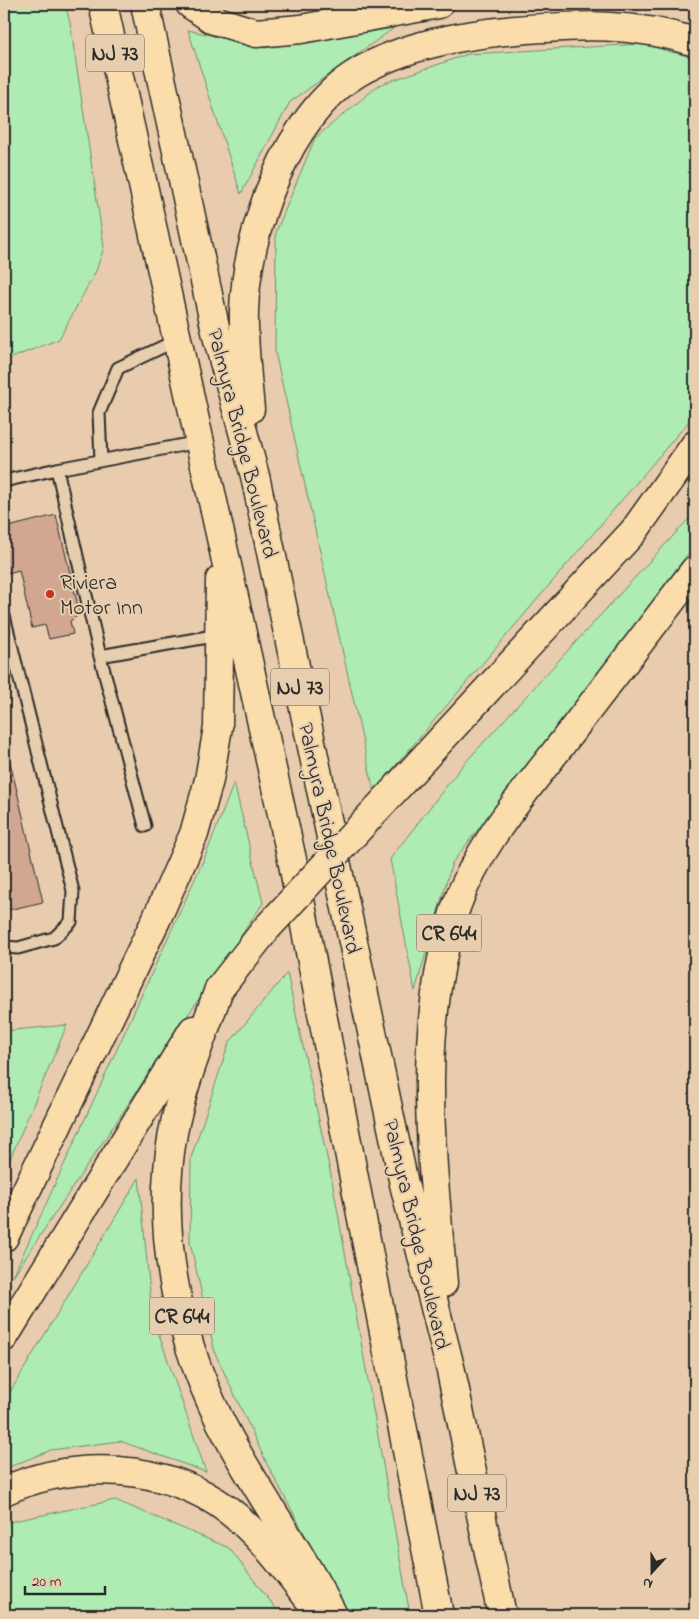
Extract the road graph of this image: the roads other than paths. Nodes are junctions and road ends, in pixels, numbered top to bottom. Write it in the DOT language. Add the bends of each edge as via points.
graph roads {
  1 [pos="103,4"];
  2 [pos="144,4"];
  3 [pos="190,4"];
  4 [pos="439,4"];
  5 [pos="695,42"];
  6 [pos="179,339"];
  7 [pos="201,442"];
  8 [pos="695,445"];
  9 [pos="101,460"];
  10 [pos="57,469"];
  11 [pos="255,476"];
  12 [pos="4,482"];
  13 [pos="220,529"];
  14 [pos="695,570"];
  15 [pos="4,616"];
  16 [pos="220,635"];
  17 [pos="100,656"];
  18 [pos="144,826"];
  19 [pos="4,947"];
  20 [pos="219,989"];
  21 [pos="4,1237"];
  22 [pos="4,1338"];
  23 [pos="451,1371"];
  24 [pos="4,1491"];
  25 [pos="322,1615"];
  26 [pos="333,1615"];
  27 [pos="439,1615"];
  28 [pos="502,1615"];
  1 -- 6 [label="highway, Palmyra Bridge Boulevard / NJ 73"];
  2 -- 11 [label="highway, Palmyra Bridge Boulevard / NJ 73" via="217,336"];
  3 -- 4 [label="highway" via="214,20 256,33 302,29"];
  5 -- 11 [label="highway" via="621,26 502,31 449,40 388,58 356,74 332,93 298,136 279,171 249,263 244,336"];
  6 -- 7 [label="highway, Palmyra Bridge Boulevard / NJ 73"];
  6 -- 9 [label="lane" via="118,368 99,413"];
  7 -- 9 [label="lane"];
  7 -- 13 [label="highway, Palmyra Bridge Boulevard / NJ 73"];
  8 -- 20 [label="highway, CR 644, bridge" via="634,531 266,929"];
  9 -- 10 [label="lane"];
  10 -- 12 [label="lane"];
  10 -- 17 [label="lane"];
  11 -- 23 [label="highway, Palmyra Bridge Boulevard / NJ 73" via="404,1184"];
  13 -- 16 [label="highway"];
  13 -- 27 [label="highway, Palmyra Bridge Boulevard / NJ 73" via="295,874"];
  14 -- 23 [label="highway, CR 644" via="496,830 457,905 436,998 428,1108"];
  15 -- 19 [label="lane" via="72,891 71,922 54,938 18,948"];
  16 -- 17 [label="lane"];
  16 -- 21 [label="highway" via="220,694 214,754 194,834"];
  17 -- 18 [label="lane"];
  20 -- 22 [label="highway"];
  20 -- 26 [label="highway, CR 644" via="180,1101 172,1141 168,1217 174,1278 189,1342 213,1407"];
  23 -- 28 [label="highway, Palmyra Bridge Boulevard / NJ 73"];
  24 -- 25 [label="highway" via="44,1476 82,1471 142,1474 172,1482 228,1510 276,1558"];
}
